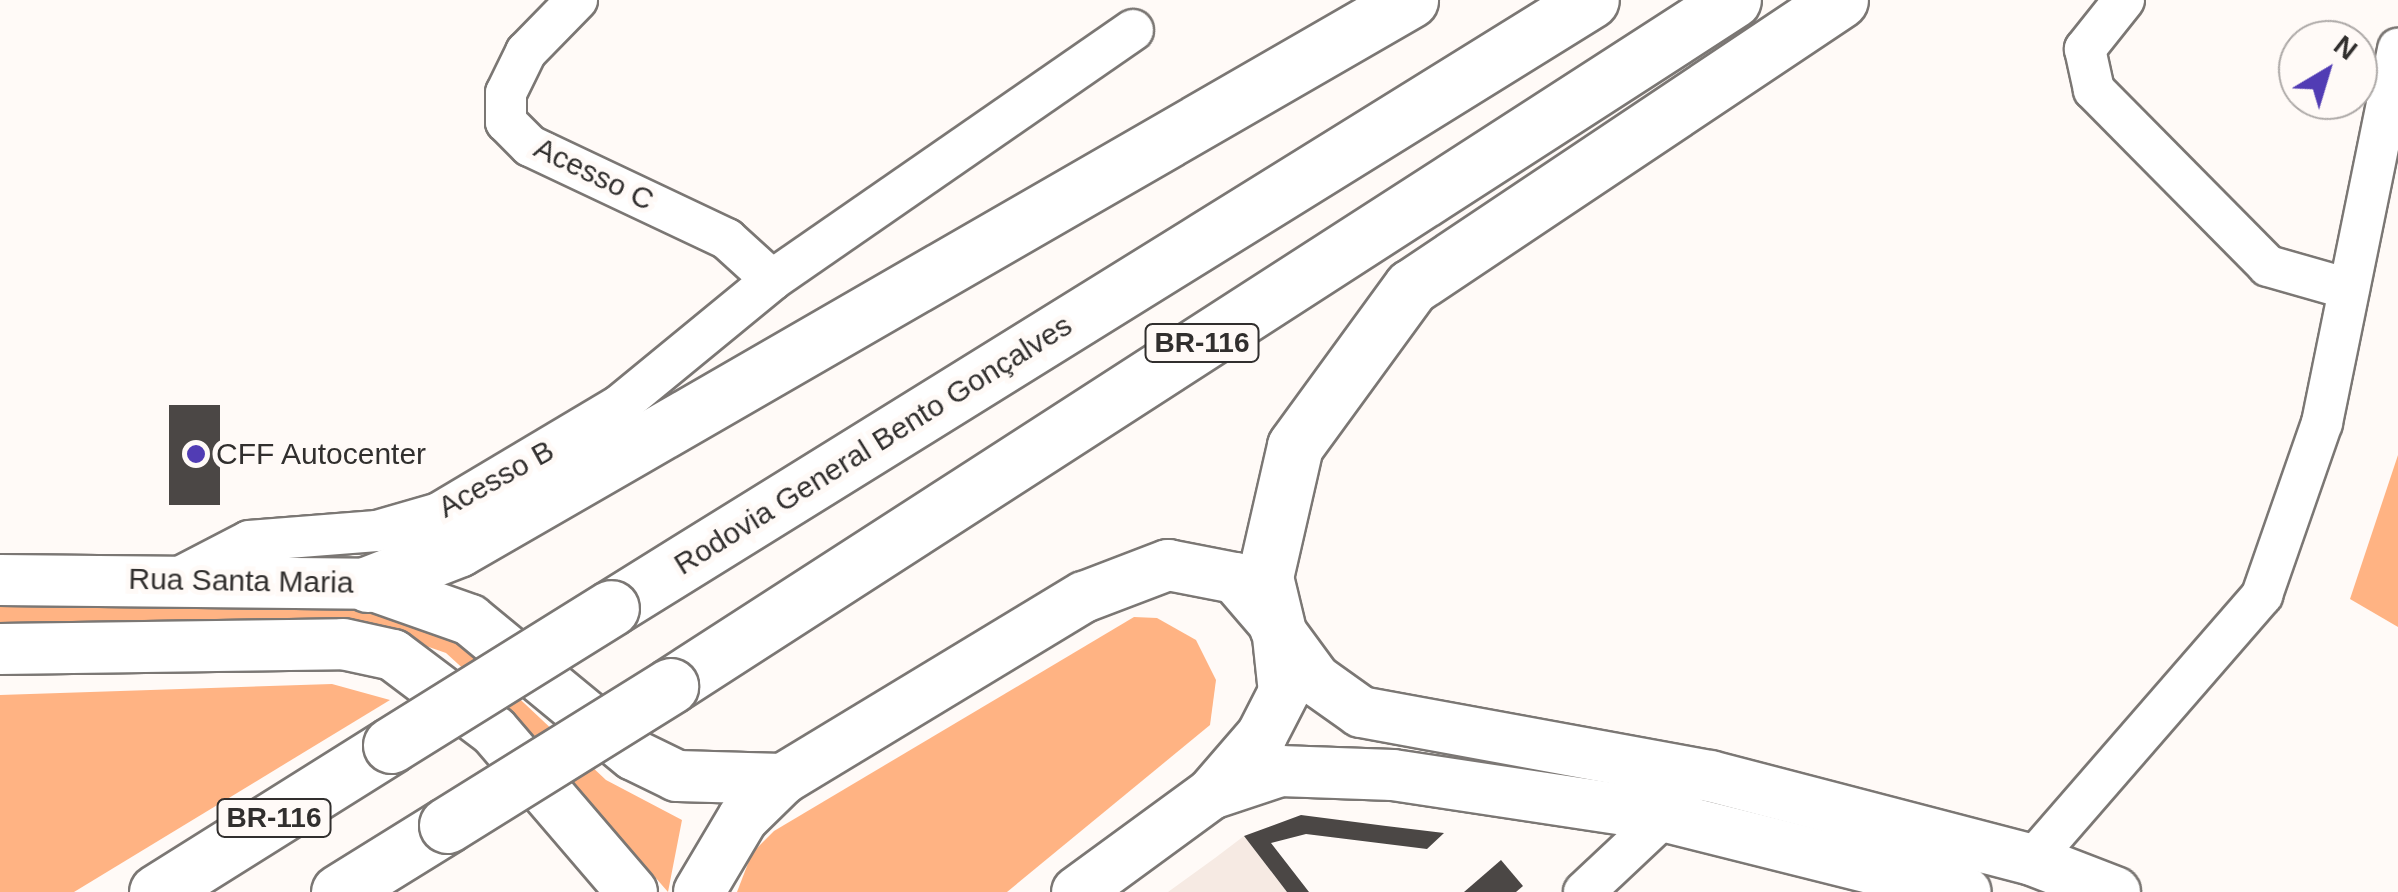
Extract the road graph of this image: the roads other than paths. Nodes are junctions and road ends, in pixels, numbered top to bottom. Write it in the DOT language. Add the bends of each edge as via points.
graph roads {
  1 [pos="577,0"];
  2 [pos="1410,0"];
  3 [pos="1591,0"];
  4 [pos="1733,0"];
  5 [pos="1840,0"];
  6 [pos="2124,0"];
  7 [pos="1133,30"];
  8 [pos="2398,49"];
  9 [pos="766,273"];
  10 [pos="2349,288"];
  11 [pos="0,580"];
  12 [pos="176,580"];
  13 [pos="368,584"];
  14 [pos="1277,627"];
  15 [pos="0,649"];
  16 [pos="1710,776"];
  17 [pos="783,779"];
  18 [pos="1211,794"];
  19 [pos="1663,816"];
  20 [pos="2032,860"];
  21 [pos="156,892"];
  22 [pos="339,892"];
  23 [pos="632,892"];
  24 [pos="699,892"];
  25 [pos="1077,892"];
  26 [pos="1584,892"];
  27 [pos="1966,892"];
  28 [pos="2115,892"];
  1 -- 9 [label="street, Acesso C" via="526,52 506,93 506,122 530,146 727,240"];
  2 -- 13 [label="highway" via="458,549"];
  3 -- 21 [label="highway, Rodovia General Bento Gonçalves / BR-116, bridge"];
  4 -- 22 [label="highway, BR-116, bridge"];
  5 -- 14 [label="highway" via="1411,287 1295,446 1265,577"];
  6 -- 10 [label="street" via="2086,49 2094,90 2268,266"];
  7 -- 9 [label="street, Acesso B"];
  8 -- 10 [label="street"];
  9 -- 12 [label="street, Acesso B" via="620,405 439,513 376,531 249,541"];
  10 -- 20 [label="street" via="2322,423 2262,594"];
  11 -- 12 [label="main road, Rua Santa Maria"];
  12 -- 13 [label="main road, Rua Santa Maria"];
  13 -- 17 [label="main road, Rua Santa Maria" via="470,620 634,755 677,776"];
  14 -- 16 [label="main road" via="1316,680 1361,712"];
  14 -- 17 [label="main road" via="1235,578 1204,566 1133,574"];
  14 -- 18 [label="main road" via="1284,692 1262,735"];
  15 -- 23 [label="main road, Rua Santa Maria" via="342,644 393,655 494,731"];
  16 -- 19 [label="street"];
  16 -- 20 [label="main road"];
  17 -- 24 [label="main road" via="743,818"];
  18 -- 19 [label="main road" via="1280,772 1334,769"];
  18 -- 25 [label="main road"];
  19 -- 26 [label="street"];
  19 -- 27 [label="main road"];
  20 -- 28 [label="main road"];
}
